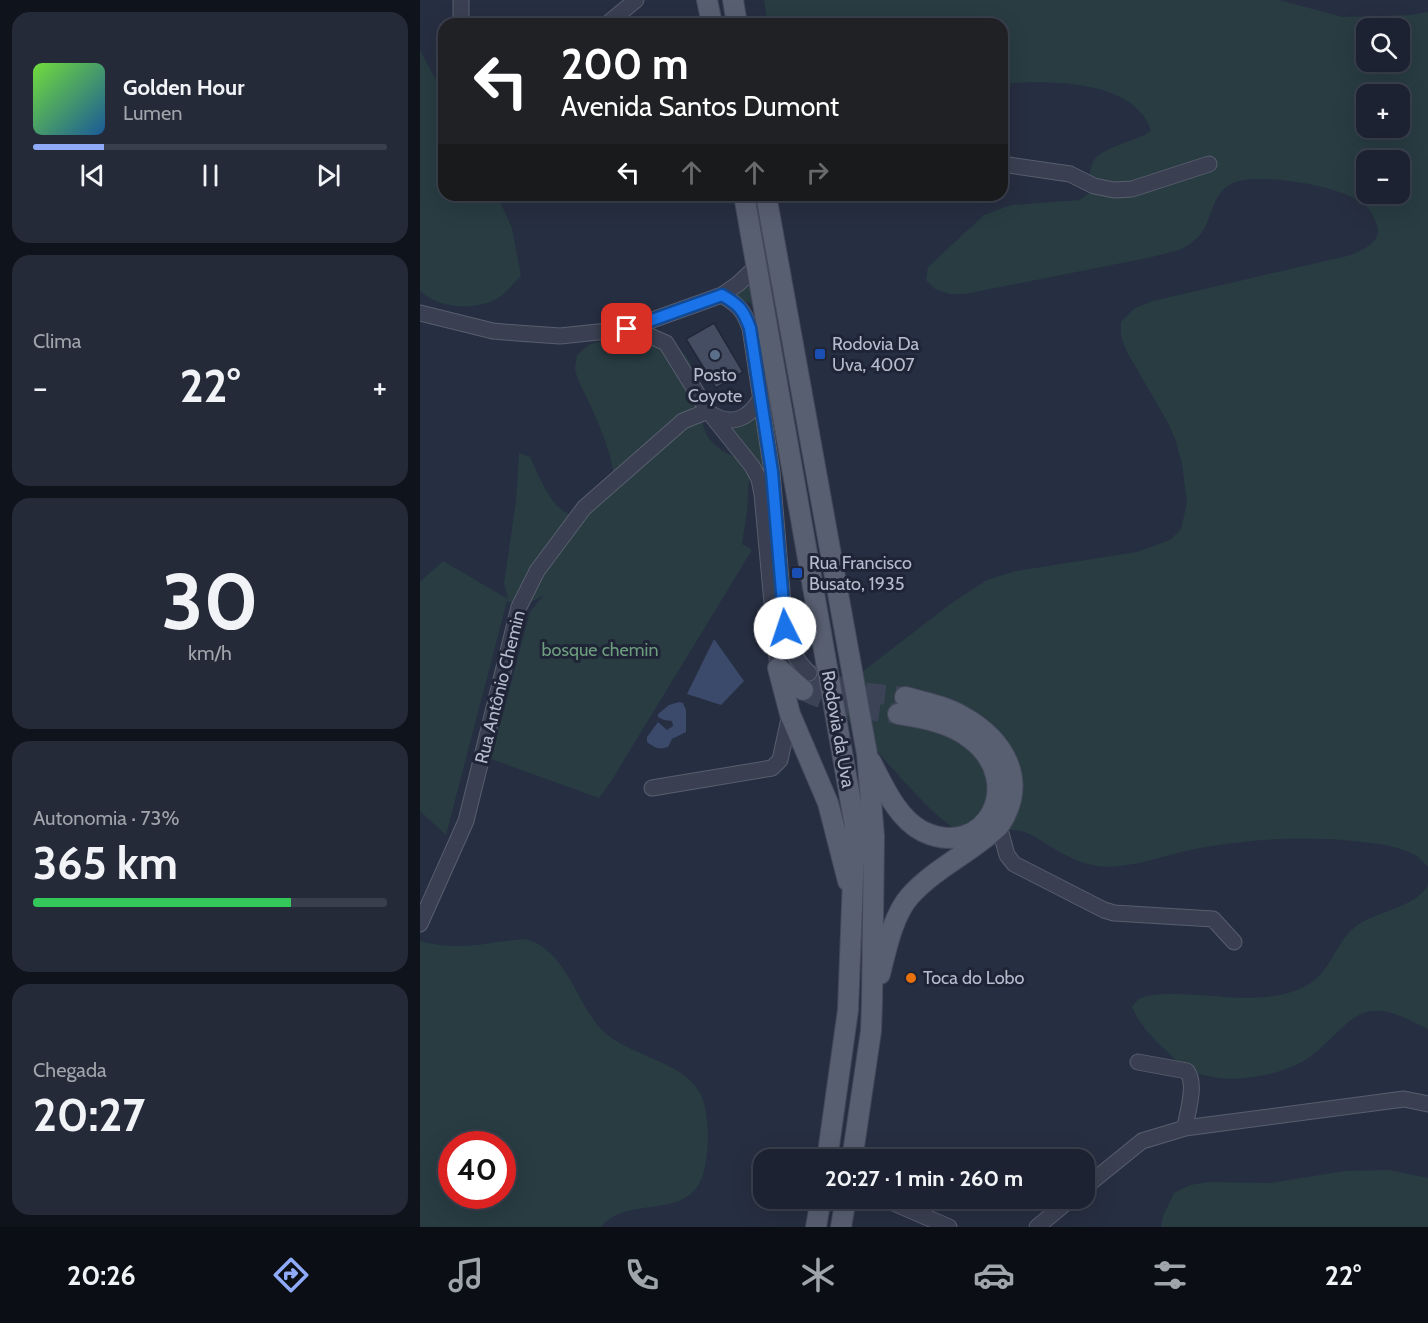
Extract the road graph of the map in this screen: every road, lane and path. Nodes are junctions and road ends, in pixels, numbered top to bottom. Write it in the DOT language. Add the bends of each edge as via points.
graph roads {
  1 [pos="461,0"];
  2 [pos="636,0"];
  3 [pos="707,0"];
  4 [pos="733,0"];
  5 [pos="461,18"];
  6 [pos="614,18"];
  7 [pos="711,18"];
  8 [pos="736,18"];
  9 [pos="1008,165"];
  10 [pos="1209,165"];
  11 [pos="745,201"];
  12 [pos="772,201"];
  13 [pos="757,266"];
  14 [pos="722,295"];
  15 [pos="677,312"];
  16 [pos="420,313"];
  17 [pos="627,329"];
  18 [pos="666,343"];
  19 [pos="760,399"];
  20 [pos="708,411"];
  21 [pos="778,668"];
  22 [pos="806,681"];
  23 [pos="790,714"];
  24 [pos="867,754"];
  25 [pos="652,789"];
  26 [pos="999,826"];
  27 [pos="852,896"];
  28 [pos="420,924"];
  29 [pos="1234,942"];
  30 [pos="872,1003"];
  31 [pos="1138,1062"];
  32 [pos="1428,1104"];
  33 [pos="1185,1128"];
  34 [pos="829,1149"];
  35 [pos="854,1149"];
  36 [pos="1095,1179"];
  37 [pos="819,1209"];
  38 [pos="844,1209"];
  39 [pos="898,1209"];
  40 [pos="1059,1209"];
  41 [pos="915,1220"];
  42 [pos="816,1227"];
  43 [pos="841,1227"];
  44 [pos="949,1227"];
  45 [pos="1037,1227"];
  1 -- 5 [label="street"];
  2 -- 6 [label="street"];
  3 -- 7 [label="main road"];
  4 -- 8 [label="main road"];
  9 -- 10 [label="street" via="1070,174 1094,186 1114,190 1132,189"];
  11 -- 13 [label="main road, Rodovia da Uva"];
  12 -- 24 [label="main road, Rodovia da Uva"];
  13 -- 14 [label="street"];
  13 -- 27 [label="main road, Rodovia da Uva" via="855,826"];
  14 -- 15 [label="street"];
  14 -- 19 [label="street" via="744,312 750,328"];
  15 -- 17 [label="street"];
  15 -- 18 [label="street"];
  16 -- 17 [label="street" via="493,331 560,336"];
  17 -- 18 [label="street"];
  18 -- 20 [label="street"];
  19 -- 20 [label="street" via="747,416 737,420 716,417"];
  19 -- 22 [label="street" via="773,477 785,628"];
  20 -- 21 [label="street" via="759,479"];
  20 -- 28 [label="street, Rua Antônio Chemin" via="682,421 584,508 537,571 519,606 466,821"];
  21 -- 22 [label="main road"];
  21 -- 23 [label="main road"];
  23 -- 25 [label="street" via="780,760 772,768"];
  23 -- 27 [label="main road" via="828,803"];
  24 -- 26 [label="main road" via="894,804 921,830 937,836 968,834 984,824 995,810 999,789 995,770 971,738 902,706 933,704 961,715 984,729 1011,767 1014,790"];
  24 -- 30 [label="main road, Rodovia da Uva" via="874,836"];
  26 -- 29 [label="street" via="1007,855 1014,864 1104,910 1114,914 1213,919"];
  26 -- 30 [label="main road" via="909,897 891,932"];
  27 -- 34 [label="main road, Rodovia da Uva" via="848,1010"];
  30 -- 35 [label="main road, Rodovia da Uva"];
  31 -- 33 [label="street" via="1187,1071 1191,1083"];
  32 -- 33 [label="street" via="1404,1099"];
  33 -- 36 [label="street" via="1142,1141"];
  37 -- 42 [label="main road"];
  38 -- 43 [label="main road"];
  39 -- 41 [label="street"];
  40 -- 45 [label="street"];
  41 -- 44 [label="street"];
}
